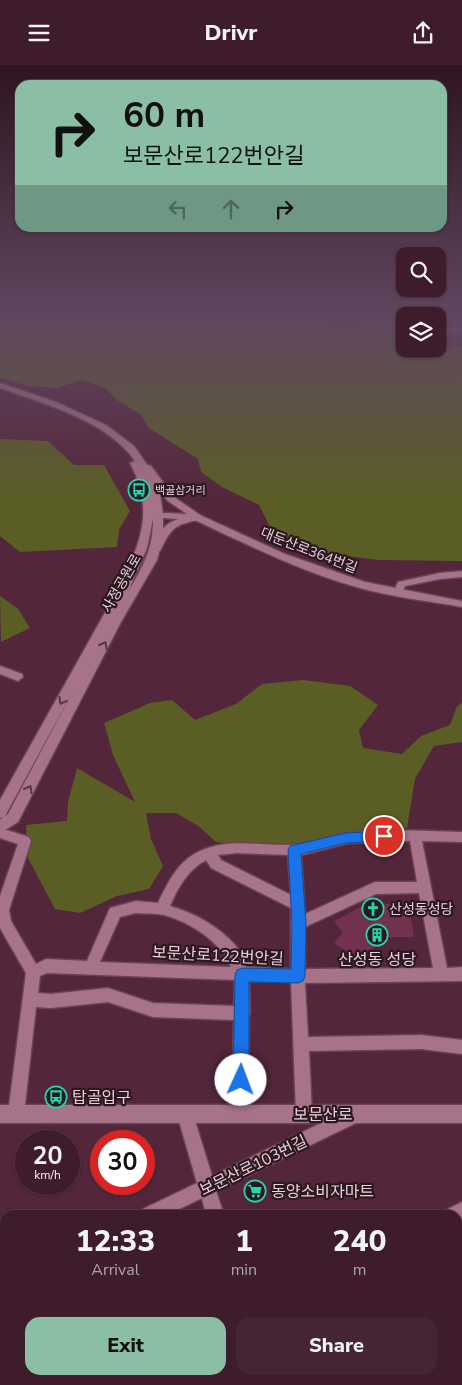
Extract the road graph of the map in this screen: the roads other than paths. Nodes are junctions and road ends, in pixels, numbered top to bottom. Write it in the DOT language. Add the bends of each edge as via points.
graph roads {
  1 [pos="0,385"];
  2 [pos="0,391"];
  3 [pos="147,467"];
  4 [pos="154,515"];
  5 [pos="199,518"];
  6 [pos="155,551"];
  7 [pos="462,575"];
  8 [pos="398,593"];
  9 [pos="462,604"];
  10 [pos="0,670"];
  11 [pos="18,677"];
  12 [pos="0,813"];
  13 [pos="0,827"];
  14 [pos="0,833"];
  15 [pos="415,836"];
  16 [pos="462,837"];
  17 [pos="294,850"];
  18 [pos="210,853"];
  19 [pos="426,887"];
  20 [pos="298,905"];
  21 [pos="162,909"];
  22 [pos="299,923"];
  23 [pos="91,967"];
  24 [pos="33,972"];
  25 [pos="441,974"];
  26 [pos="462,974"];
  27 [pos="242,975"];
  28 [pos="298,976"];
  29 [pos="30,1000"];
  30 [pos="243,1013"];
  31 [pos="302,1044"];
  32 [pos="462,1047"];
  33 [pos="8,1114"];
  34 [pos="184,1114"];
  35 [pos="240,1114"];
  36 [pos="304,1114"];
  37 [pos="356,1114"];
  38 [pos="462,1114"];
  39 [pos="207,1188"];
  40 [pos="159,1210"];
  41 [pos="214,1210"];
  1 -- 3 [label="main road, 사정공원로" via="103,427 131,448"];
  2 -- 4 [label="main road, 사정공원로" via="39,404 105,434 128,454 141,475"];
  3 -- 4 [label="main road, 사정공원로" via="154,480"];
  3 -- 5 [label="main road" via="171,499"];
  4 -- 5 [label="main road, 대둔산로364번길"];
  4 -- 6 [label="main road, 사정공원로" via="158,537"];
  4 -- 12 [label="main road, 사정공원로, one-way" via="120,595"];
  5 -- 6 [label="main road" via="169,525"];
  5 -- 8 [label="main road, 대둔산로364번길" via="302,565"];
  13 -- 6 [label="main road, 사정공원로, one-way" via="13,818"];
  7 -- 8 [label="street" via="415,580 401,584"];
  8 -- 9 [label="main road, 대둔산로364번길"];
  10 -- 11 [label="street"];
  14 -- 24 [label="street" via="25,841 2,911 4,922"];
  15 -- 16 [label="street"];
  15 -- 17 [label="street" via="346,838"];
  15 -- 19 [label="street"];
  17 -- 18 [label="street" via="242,847"];
  17 -- 20 [label="street"];
  18 -- 20 [label="street" via="216,864"];
  18 -- 21 [label="street" via="186,867 177,877"];
  19 -- 22 [label="street" via="375,887"];
  19 -- 25 [label="street"];
  20 -- 22 [label="street"];
  21 -- 23 [label="street" via="136,907 114,912"];
  21 -- 27 [label="street" via="185,916 212,932 232,952"];
  22 -- 28 [label="street"];
  23 -- 24 [label="street, 보문산로122번안길" via="46,966"];
  23 -- 27 [label="street, 보문산로122번안길"];
  24 -- 29 [label="street"];
  25 -- 26 [label="street, 보문산로122번안길"];
  25 -- 28 [label="street, 보문산로122번안길"];
  27 -- 28 [label="street, 보문산로122번안길"];
  27 -- 30 [label="street"];
  28 -- 31 [label="street"];
  29 -- 30 [label="street" via="108,995 153,1010"];
  29 -- 33 [label="street"];
  30 -- 35 [label="street"];
  31 -- 32 [label="street" via="421,1042"];
  31 -- 36 [label="street"];
  33 -- 34 [label="main road, 보문산로"];
  34 -- 35 [label="main road, 보문산로"];
  34 -- 39 [label="street"];
  35 -- 36 [label="main road, 보문산로"];
  36 -- 37 [label="main road, 보문산로"];
  37 -- 38 [label="main road, 보문산로"];
  37 -- 39 [label="street, 보문산로103번길"];
  39 -- 40 [label="street, 보문산로103번길"];
  39 -- 41 [label="street"];
}
